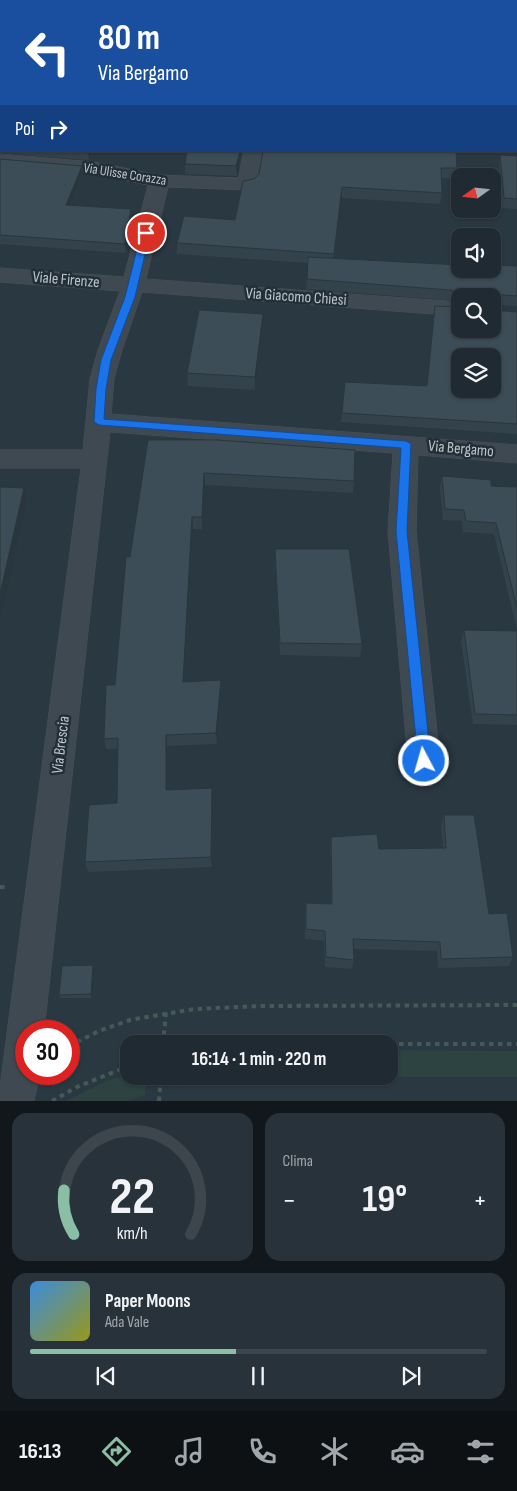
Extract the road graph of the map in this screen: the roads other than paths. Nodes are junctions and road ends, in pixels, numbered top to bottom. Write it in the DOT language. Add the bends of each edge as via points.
graph roads {
  1 [pos="254,152"];
  2 [pos="0,160"];
  3 [pos="159,181"];
  4 [pos="0,275"];
  5 [pos="132,285"];
  6 [pos="451,309"];
  7 [pos="99,422"];
  8 [pos="406,444"];
  9 [pos="517,454"];
  10 [pos="0,459"];
  11 [pos="95,459"];
  12 [pos="424,761"];
  13 [pos="27,1020"];
  1 -- 3 [label="street, Via Ulisse Corazza" via="247,184"];
  2 -- 3 [label="street, Via Ulisse Corazza" via="94,168"];
  3 -- 5 [label="street, Via Brescia"];
  4 -- 5 [label="street, Viale Firenze"];
  5 -- 6 [label="street, Via Giacomo Chiesi"];
  5 -- 7 [label="street, Via Brescia" via="106,360"];
  7 -- 8 [label="street, Via Bergamo"];
  7 -- 11 [label="street, Via Brescia"];
  8 -- 9 [label="street, Via Bergamo"];
  8 -- 12 [label="street, Via Bergamo" via="402,531"];
  10 -- 11 [label="street"];
  11 -- 13 [label="street, Via Brescia"];
}
